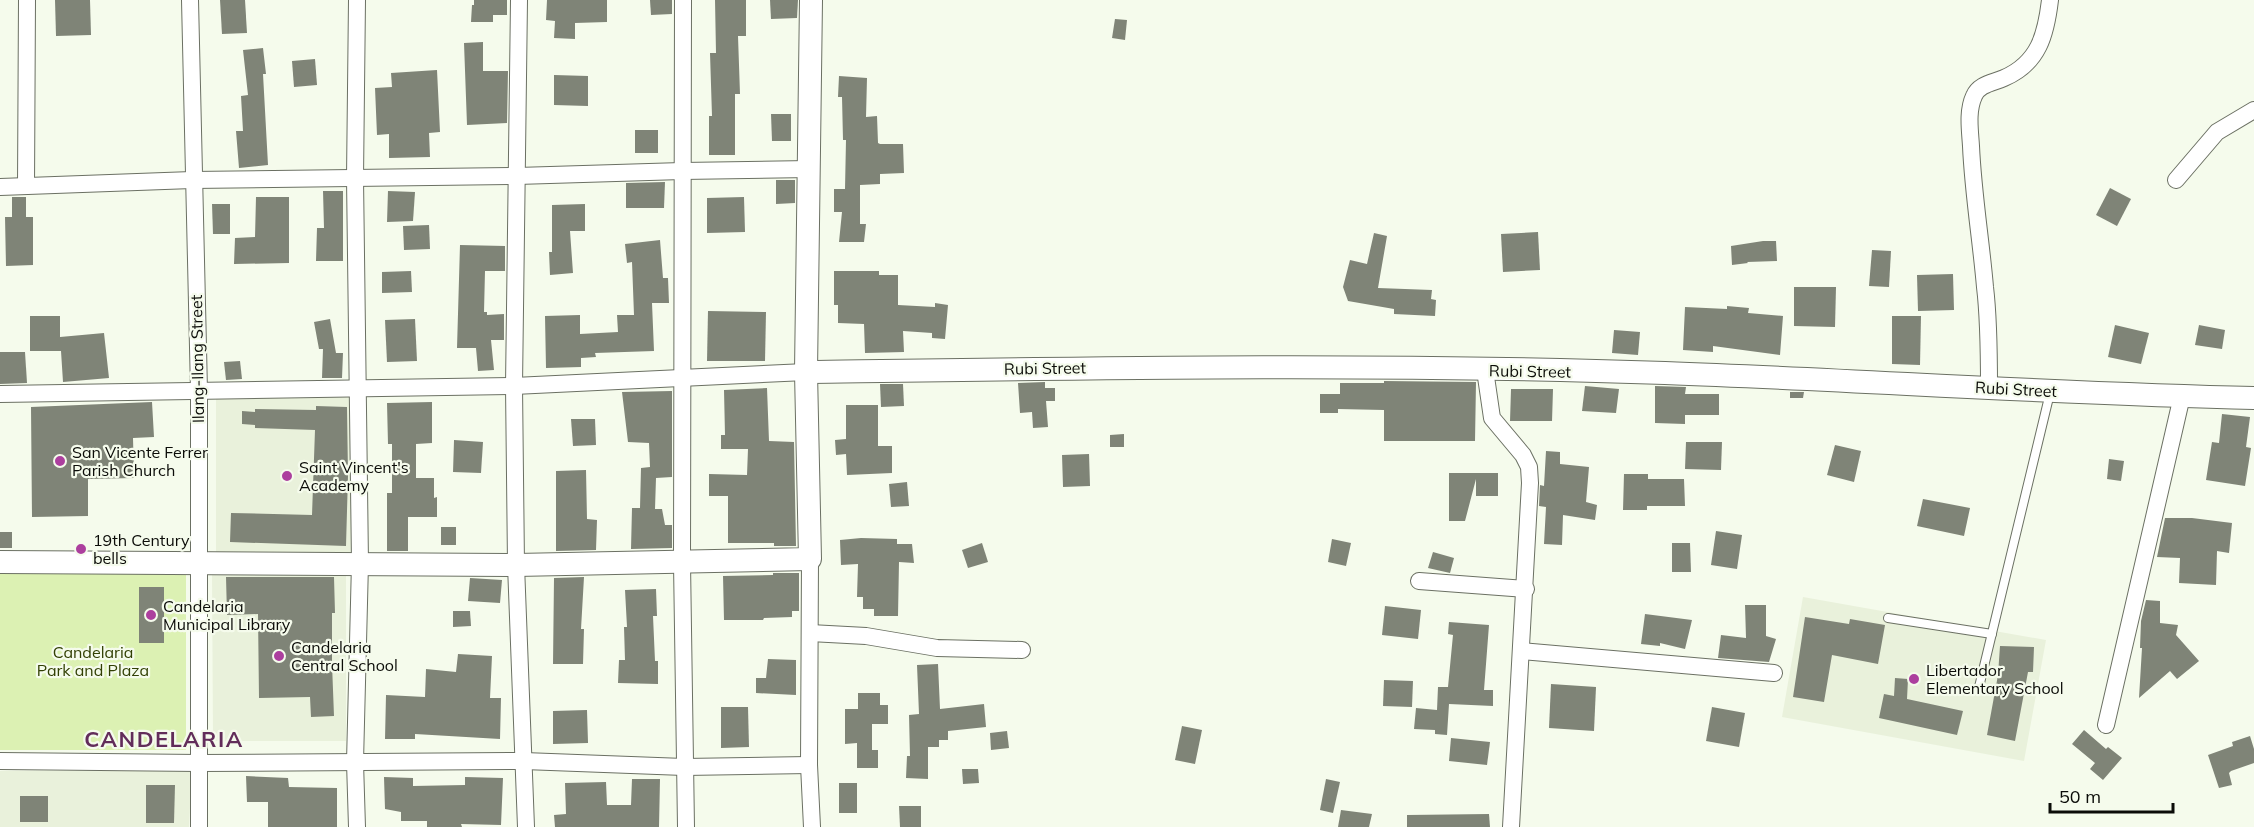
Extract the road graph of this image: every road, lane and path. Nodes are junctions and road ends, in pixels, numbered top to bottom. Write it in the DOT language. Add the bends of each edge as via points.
graph roads {
  1 [pos="27,0"];
  2 [pos="190,0"];
  3 [pos="357,0"];
  4 [pos="519,0"];
  5 [pos="683,0"];
  6 [pos="811,0"];
  7 [pos="2050,0"];
  8 [pos="2254,110"];
  9 [pos="810,169"];
  10 [pos="682,171"];
  11 [pos="517,177"];
  12 [pos="355,178"];
  13 [pos="192,180"];
  14 [pos="2176,180"];
  15 [pos="26,186"];
  16 [pos="0,187"];
  17 [pos="1485,370"];
  18 [pos="806,372"];
  19 [pos="683,377"];
  20 [pos="514,386"];
  21 [pos="1989,387"];
  22 [pos="357,389"];
  23 [pos="199,391"];
  24 [pos="2051,391"];
  25 [pos="0,394"];
  26 [pos="2182,396"];
  27 [pos="2254,398"];
  28 [pos="810,559"];
  29 [pos="0,562"];
  30 [pos="200,562"];
  31 [pos="682,562"];
  32 [pos="360,563"];
  33 [pos="516,565"];
  34 [pos="1419,581"];
  35 [pos="1526,589"];
  36 [pos="1888,618"];
  37 [pos="810,633"];
  38 [pos="1992,634"];
  39 [pos="1022,650"];
  40 [pos="1522,651"];
  41 [pos="1773,673"];
  42 [pos="1979,687"];
  43 [pos="2106,725"];
  44 [pos="0,761"];
  45 [pos="524,761"];
  46 [pos="356,762"];
  47 [pos="199,763"];
  48 [pos="810,765"];
  49 [pos="684,767"];
  50 [pos="199,827"];
  51 [pos="357,827"];
  52 [pos="526,827"];
  53 [pos="686,827"];
  54 [pos="812,827"];
  55 [pos="1511,827"];
  1 -- 15 [label="street"];
  2 -- 13 [label="street, Ilang-Ilang Street"];
  3 -- 12 [label="street"];
  4 -- 11 [label="street"];
  5 -- 10 [label="street"];
  6 -- 9 [label="street"];
  7 -- 21 [label="street" via="2040,45 2016,72 1979,88 1969,119 1986,288"];
  8 -- 14 [label="street" via="2217,132"];
  9 -- 10 [label="street"];
  9 -- 18 [label="street"];
  10 -- 11 [label="street"];
  10 -- 19 [label="street"];
  11 -- 12 [label="street"];
  11 -- 20 [label="street"];
  12 -- 13 [label="street"];
  12 -- 22 [label="street"];
  13 -- 15 [label="street"];
  13 -- 23 [label="street, Ilang-Ilang Street"];
  15 -- 16 [label="street"];
  17 -- 18 [label="street, Rubi Street" via="1134,367"];
  17 -- 21 [label="street, Rubi Street"];
  17 -- 35 [label="street" via="1492,418 1529,466"];
  18 -- 19 [label="street"];
  18 -- 28 [label="street"];
  19 -- 20 [label="street"];
  19 -- 31 [label="street"];
  20 -- 22 [label="street"];
  20 -- 33 [label="street"];
  21 -- 24 [label="street, Rubi Street"];
  22 -- 23 [label="street"];
  22 -- 32 [label="street"];
  23 -- 25 [label="street"];
  23 -- 30 [label="street, Ilang-Ilang Street"];
  24 -- 26 [label="street, Rubi Street"];
  24 -- 38 [label="lane"];
  26 -- 27 [label="street, Rubi Street"];
  26 -- 43 [label="street"];
  28 -- 31 [label="street"];
  28 -- 37 [label="street"];
  29 -- 30 [label="street"];
  30 -- 32 [label="street"];
  30 -- 47 [label="street, Ilang-Ilang Street"];
  31 -- 33 [label="street"];
  31 -- 49 [label="street"];
  32 -- 33 [label="street"];
  32 -- 46 [label="street"];
  33 -- 45 [label="street"];
  34 -- 35 [label="street"];
  35 -- 40 [label="street"];
  36 -- 38 [label="lane"];
  37 -- 39 [label="street" via="866,636 937,648"];
  37 -- 48 [label="street"];
  38 -- 42 [label="lane"];
  40 -- 41 [label="street"];
  40 -- 55 [label="street"];
  44 -- 47 [label="street"];
  45 -- 46 [label="street"];
  45 -- 49 [label="street"];
  45 -- 52 [label="street"];
  46 -- 47 [label="street"];
  46 -- 51 [label="street"];
  47 -- 50 [label="street, Ilang-Ilang Street"];
  48 -- 49 [label="street"];
  48 -- 54 [label="street"];
  49 -- 53 [label="street"];
}
